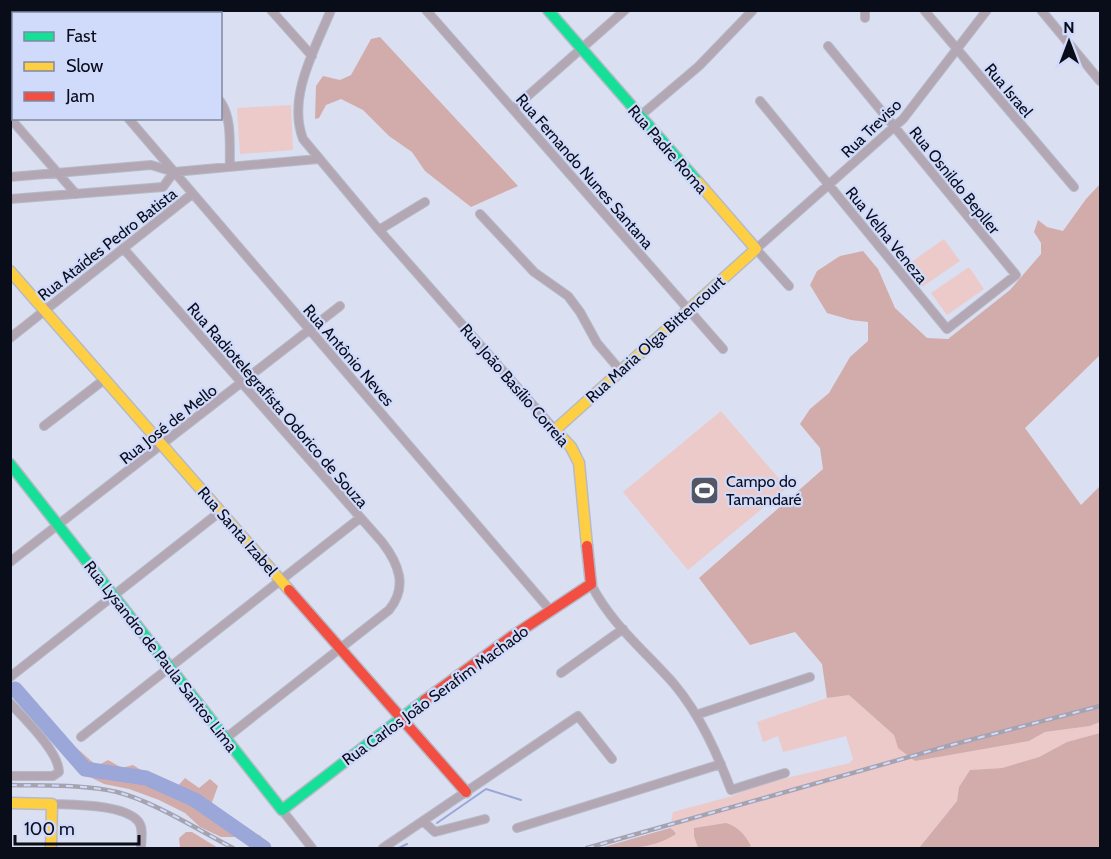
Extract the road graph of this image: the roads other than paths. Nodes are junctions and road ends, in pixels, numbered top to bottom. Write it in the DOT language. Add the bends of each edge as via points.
graph roads {
  1 [pos="271,10"];
  2 [pos="331,10"];
  3 [pos="426,10"];
  4 [pos="548,10"];
  5 [pos="625,10"];
  6 [pos="753,10"];
  7 [pos="924,10"];
  8 [pos="987,10"];
  9 [pos="1041,10"];
  10 [pos="828,46"];
  11 [pos="582,49"];
  12 [pos="957,50"];
  13 [pos="312,57"];
  14 [pos="1101,81"];
  15 [pos="760,101"];
  16 [pos="222,104"];
  17 [pos="513,109"];
  18 [pos="640,116"];
  19 [pos="10,118"];
  20 [pos="130,120"];
  21 [pos="895,128"];
  22 [pos="318,159"];
  23 [pos="230,167"];
  24 [pos="174,172"];
  25 [pos="58,173"];
  26 [pos="10,177"];
  27 [pos="829,185"];
  28 [pos="1074,187"];
  29 [pos="76,194"];
  30 [pos="192,194"];
  31 [pos="10,199"];
  32 [pos="425,202"];
  33 [pos="480,214"];
  34 [pos="379,230"];
  35 [pos="123,248"];
  36 [pos="756,249"];
  37 [pos="10,271"];
  38 [pos="789,286"];
  39 [pos="340,306"];
  40 [pos="688,309"];
  41 [pos="45,310"];
  42 [pos="309,330"];
  43 [pos="946,330"];
  44 [pos="10,338"];
  45 [pos="723,349"];
  46 [pos="620,370"];
  47 [pos="105,379"];
  48 [pos="241,384"];
  49 [pos="44,426"];
  50 [pos="555,430"];
  51 [pos="163,445"];
  52 [pos="10,464"];
  53 [pos="221,511"];
  54 [pos="360,519"];
  55 [pos="59,526"];
  56 [pos="10,562"];
  57 [pos="281,580"];
  58 [pos="591,584"];
  59 [pos="115,597"];
  60 [pos="550,610"];
  61 [pos="623,629"];
  62 [pos="340,648"];
  63 [pos="170,668"];
  64 [pos="561,673"];
  65 [pos="10,677"];
  66 [pos="810,677"];
  67 [pos="10,703"];
  68 [pos="696,715"];
  69 [pos="400,717"];
  70 [pos="81,737"];
  71 [pos="226,738"];
  72 [pos="612,759"];
  73 [pos="721,765"];
  74 [pos="786,773"];
  75 [pos="11,776"];
  76 [pos="466,792"];
  77 [pos="10,802"];
  78 [pos="52,804"];
  79 [pos="282,810"];
  80 [pos="485,819"];
  81 [pos="423,821"];
  82 [pos="518,828"];
  83 [pos="51,849"];
  84 [pos="141,849"];
  85 [pos="312,849"];
  86 [pos="383,849"];
  1 -- 13 [label="street"];
  2 -- 13 [label="street, Rua João Basílio Correia"];
  3 -- 17 [label="street, Rua Fernando Nunes Santana"];
  4 -- 11 [label="street, Rua Padre Roma"];
  5 -- 11 [label="street"];
  6 -- 18 [label="street" via="699,66"];
  7 -- 12 [label="street, Rua Israel"];
  8 -- 12 [label="street, Rua Treviso"];
  9 -- 14 [label="street"];
  10 -- 21 [label="street, Rua Osnildo Bepller"];
  11 -- 17 [label="street"];
  11 -- 18 [label="street, Rua Padre Roma"];
  12 -- 21 [label="street, Rua Treviso"];
  12 -- 28 [label="street, Rua Israel"];
  13 -- 22 [label="street, Rua João Basílio Correia" via="301,91 297,122 303,139"];
  15 -- 27 [label="street, Rua Velha Veneza"];
  16 -- 23 [label="street" via="227,113"];
  17 -- 40 [label="street, Rua Fernando Nunes Santana"];
  18 -- 36 [label="street, Rua Padre Roma"];
  19 -- 25 [label="street"];
  20 -- 24 [label="street, Rua Antônio Neves"];
  21 -- 27 [label="street, Rua Treviso"];
  21 -- 43 [label="street, Rua Osnildo Bepller" via="1016,275"];
  22 -- 23 [label="street"];
  22 -- 34 [label="street, Rua João Basílio Correia"];
  23 -- 24 [label="street"];
  24 -- 25 [label="street" via="152,165"];
  24 -- 29 [label="street" via="163,187"];
  24 -- 30 [label="street, Rua Antônio Neves"];
  25 -- 26 [label="street"];
  25 -- 29 [label="street"];
  27 -- 36 [label="street, Rua Treviso"];
  27 -- 43 [label="street, Rua Velha Veneza"];
  29 -- 31 [label="street"];
  30 -- 35 [label="street, Rua Ataídes Pedro Batista"];
  30 -- 42 [label="street, Rua Antônio Neves"];
  32 -- 34 [label="street"];
  33 -- 46 [label="street" via="534,272 568,296 597,343"];
  34 -- 50 [label="street, Rua João Basílio Correia"];
  35 -- 41 [label="street, Rua Ataídes Pedro Batista"];
  35 -- 48 [label="street, Rua Radiotelegrafista Odorico de Souza"];
  36 -- 38 [label="street, Rua Padre Roma"];
  36 -- 40 [label="street, Rua Maria Olga Bittencourt"];
  37 -- 41 [label="street, Rua Santa Izabel"];
  39 -- 42 [label="street, Rua José de Mello"];
  40 -- 45 [label="street, Rua Fernando Nunes Santana"];
  40 -- 46 [label="street, Rua Maria Olga Bittencourt"];
  41 -- 44 [label="street, Rua Ataídes Pedro Batista"];
  41 -- 47 [label="street, Rua Santa Izabel"];
  42 -- 48 [label="street, Rua José de Mello"];
  42 -- 60 [label="street, Rua Antônio Neves"];
  46 -- 50 [label="street, Rua Maria Olga Bittencourt"];
  47 -- 49 [label="street"];
  47 -- 51 [label="street, Rua Santa Izabel"];
  48 -- 51 [label="street, Rua José de Mello"];
  48 -- 54 [label="street, Rua Radiotelegrafista Odorico de Souza"];
  50 -- 58 [label="street, Rua João Basílio Correia" via="579,463"];
  51 -- 53 [label="street, Rua Santa Izabel"];
  51 -- 55 [label="street, Rua José de Mello"];
  52 -- 55 [label="street, Rua Lysandro de Paula Santos Lima"];
  53 -- 57 [label="street, Rua Santa Izabel"];
  53 -- 59 [label="street"];
  54 -- 57 [label="street"];
  54 -- 62 [label="street, Rua Radiotelegrafista Odorico de Souza" via="389,551 401,585 389,610"];
  55 -- 56 [label="street, Rua José de Mello"];
  55 -- 59 [label="street, Rua Lysandro de Paula Santos Lima"];
  57 -- 62 [label="street, Rua Santa Izabel"];
  57 -- 63 [label="street"];
  58 -- 60 [label="street, Rua Carlos João Serafim Machado"];
  58 -- 61 [label="street, Rua João Basílio Correia"];
  59 -- 63 [label="street, Rua Lysandro de Paula Santos Lima"];
  59 -- 65 [label="street"];
  60 -- 69 [label="street, Rua Carlos João Serafim Machado"];
  61 -- 64 [label="street"];
  61 -- 68 [label="street, Rua João Basílio Correia" via="676,686"];
  62 -- 69 [label="street, Rua Santa Izabel"];
  62 -- 71 [label="street"];
  63 -- 70 [label="street"];
  63 -- 71 [label="street, Rua Lysandro de Paula Santos Lima"];
  66 -- 68 [label="street"];
  67 -- 75 [label="street" via="55,756 59,767 53,776"];
  68 -- 73 [label="street, Rua João Basílio Correia"];
  69 -- 76 [label="street, Rua Santa Izabel"];
  69 -- 79 [label="street, Rua Carlos João Serafim Machado"];
  71 -- 79 [label="street, Rua Lysandro de Paula Santos Lima"];
  72 -- 76 [label="street" via="578,716"];
  73 -- 74 [label="street, Rua João Basílio Correia" via="731,790"];
  73 -- 82 [label="street"];
  76 -- 81 [label="street"];
  77 -- 78 [label="street"];
  78 -- 83 [label="street"];
  78 -- 84 [label="street" via="111,809 128,815 142,828"];
  79 -- 85 [label="street, Rua Lysandro de Paula Santos Lima"];
  80 -- 81 [label="street" via="435,831"];
  81 -- 86 [label="street"];
}
